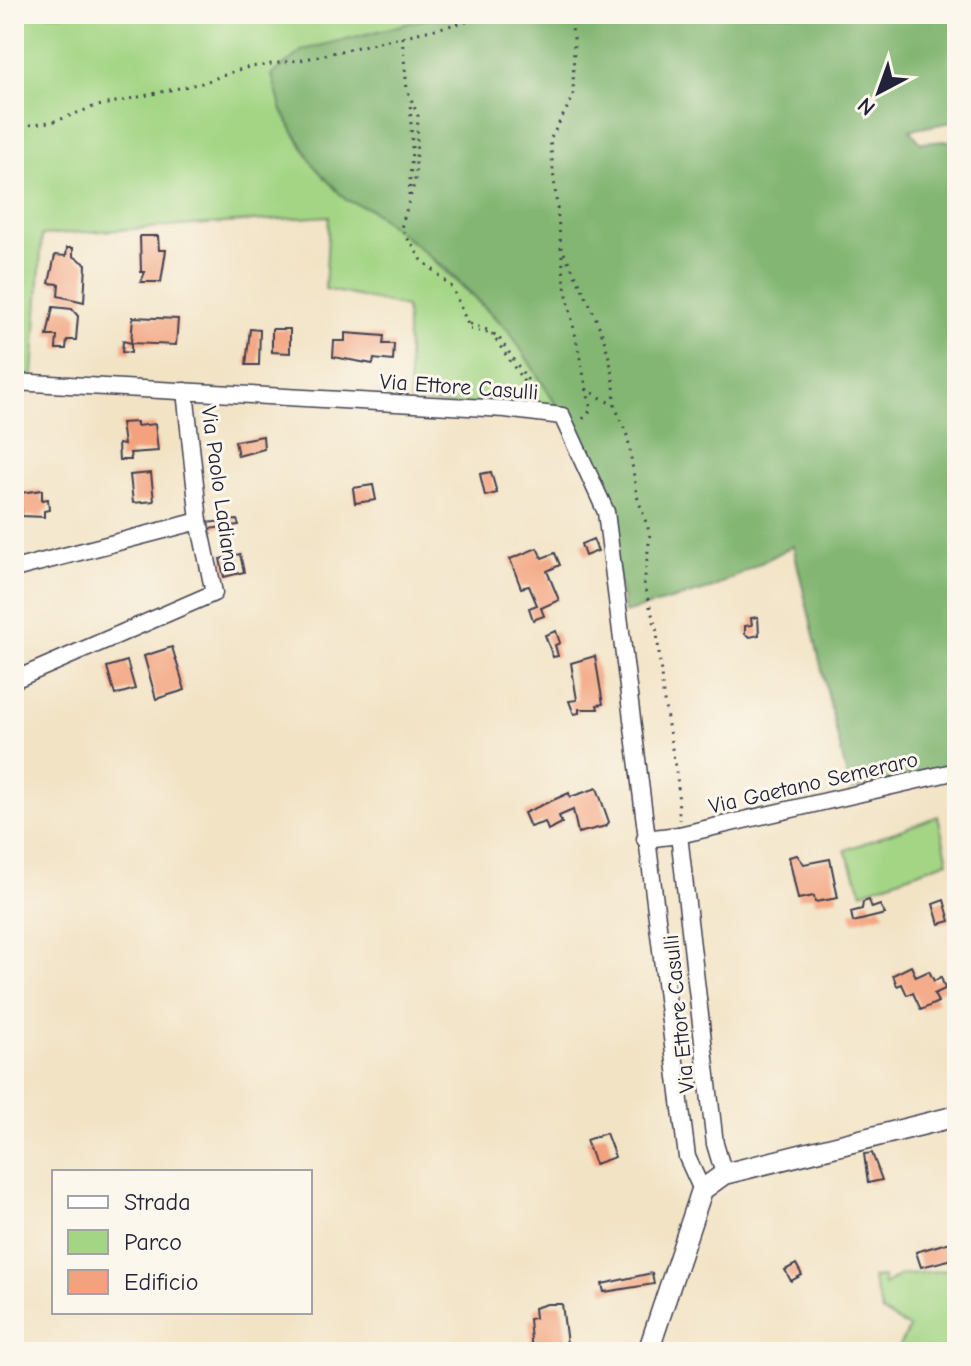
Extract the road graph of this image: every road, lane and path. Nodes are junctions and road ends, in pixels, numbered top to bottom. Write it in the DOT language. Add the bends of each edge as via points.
graph roads {
  1 [pos="500,14"];
  2 [pos="568,14"];
  3 [pos="402,37"];
  4 [pos="14,127"];
  5 [pos="563,250"];
  6 [pos="14,382"];
  7 [pos="586,389"];
  8 [pos="185,391"];
  9 [pos="615,406"];
  10 [pos="545,414"];
  11 [pos="569,433"];
  12 [pos="199,521"];
  13 [pos="14,569"];
  14 [pos="14,680"];
  15 [pos="957,771"];
  16 [pos="679,835"];
  17 [pos="645,839"];
  18 [pos="957,1116"];
  19 [pos="724,1174"];
  20 [pos="702,1190"];
  21 [pos="648,1352"];
  1 -- 3 [label="path"];
  2 -- 5 [label="path" via="574,37 573,97 550,140"];
  3 -- 4 [label="path" via="244,68 56,121"];
  3 -- 10 [label="path" via="407,89 418,116 415,181 401,228 421,259 452,287 470,329 497,335 539,394"];
  5 -- 7 [label="path"];
  5 -- 9 [label="path" via="600,324 615,378"];
  6 -- 8 [label="street, Via Ettore Casulli"];
  7 -- 9 [label="path"];
  7 -- 11 [label="path" via="591,410"];
  8 -- 10 [label="street, Via Ettore Casulli"];
  8 -- 12 [label="street, Via Paolo Ladiana"];
  9 -- 16 [label="path" via="628,438 637,496 650,534 644,585 657,632 678,784"];
  10 -- 11 [label="street, Via Ettore Casulli" via="562,416"];
  11 -- 17 [label="street, Via Ettore Casulli" via="606,512"];
  12 -- 13 [label="street"];
  12 -- 14 [label="street, Via Paolo Ladiana" via="214,593"];
  15 -- 16 [label="street, Via Gaetano Semeraro"];
  16 -- 17 [label="street"];
  16 -- 19 [label="street, Via Ettore Casulli" via="715,1144"];
  17 -- 20 [label="street, Via Ettore Casulli" via="687,1157"];
  18 -- 19 [label="street"];
  19 -- 20 [label="street"];
  20 -- 21 [label="street"];
}
